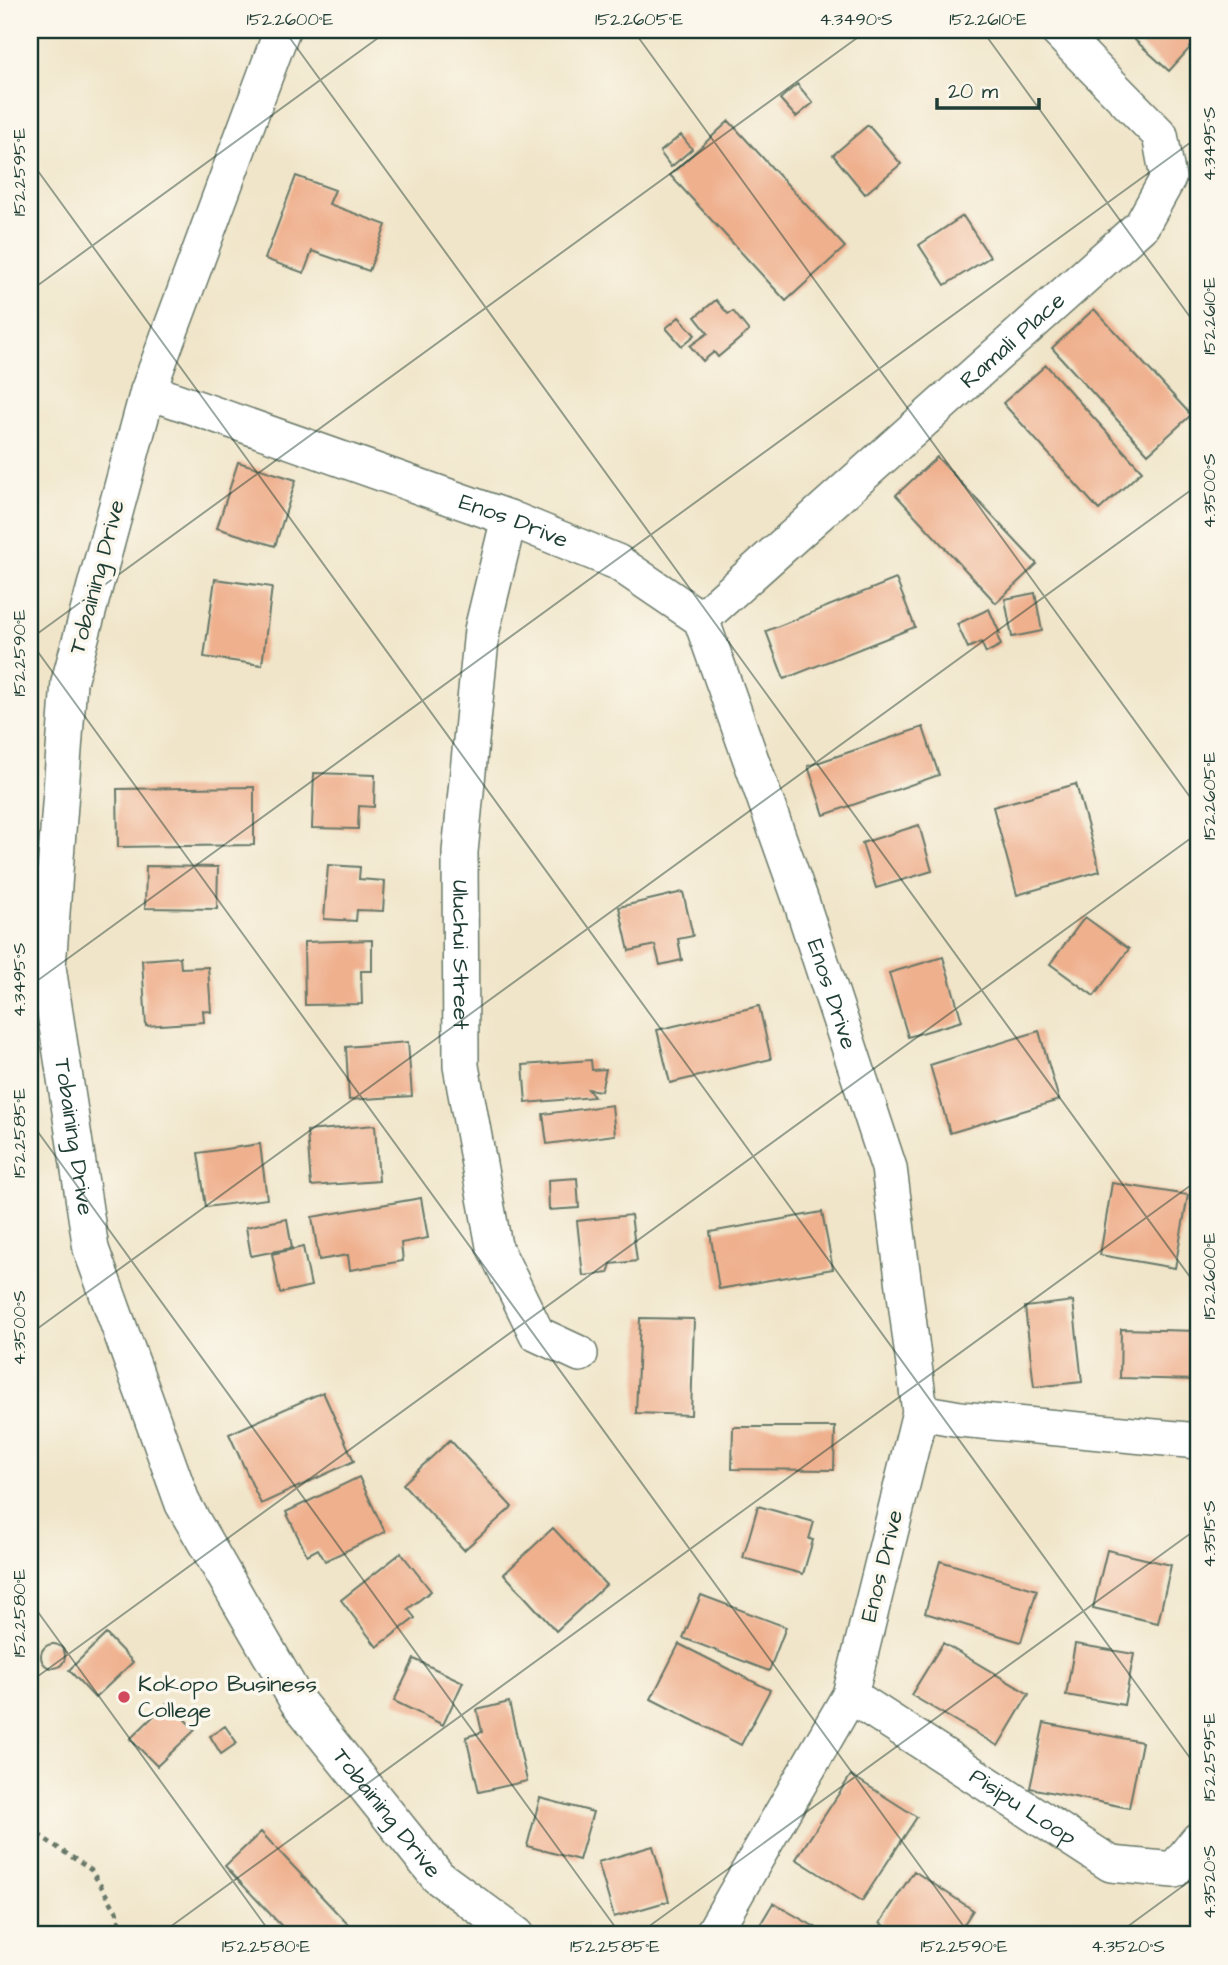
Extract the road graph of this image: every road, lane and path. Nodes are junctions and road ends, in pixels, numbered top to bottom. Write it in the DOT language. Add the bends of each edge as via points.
graph roads {
  1 [pos="282,30"];
  2 [pos="1056,30"];
  3 [pos="148,391"];
  4 [pos="509,518"];
  5 [pos="701,619"];
  6 [pos="580,1354"];
  7 [pos="920,1412"];
  8 [pos="1198,1441"];
  9 [pos="850,1695"];
  10 [pos="30,1829"];
  11 [pos="1198,1840"];
  12 [pos="123,1935"];
  13 [pos="517,1935"];
  14 [pos="712,1935"];
  1 -- 3 [label="street, Tobaining Drive"];
  2 -- 5 [label="street, Ramali Place" via="1160,135 1168,178 1142,225"];
  3 -- 4 [label="street, Enos Drive"];
  3 -- 13 [label="street, Tobaining Drive" via="69,682 50,935 48,967 91,1249 183,1504 297,1701 438,1878"];
  4 -- 5 [label="street, Enos Drive" via="617,562"];
  4 -- 6 [label="street, Uluchui Street" via="482,630 460,852 461,1066 494,1246 537,1334"];
  5 -- 7 [label="street, Enos Drive" via="889,1168"];
  7 -- 8 [label="street"];
  7 -- 9 [label="street, Enos Drive"];
  9 -- 11 [label="street, Pisipu Loop" via="1111,1864 1174,1870"];
  9 -- 14 [label="street, Enos Drive"];
  10 -- 12 [label="path" via="91,1870 117,1912"];
}
